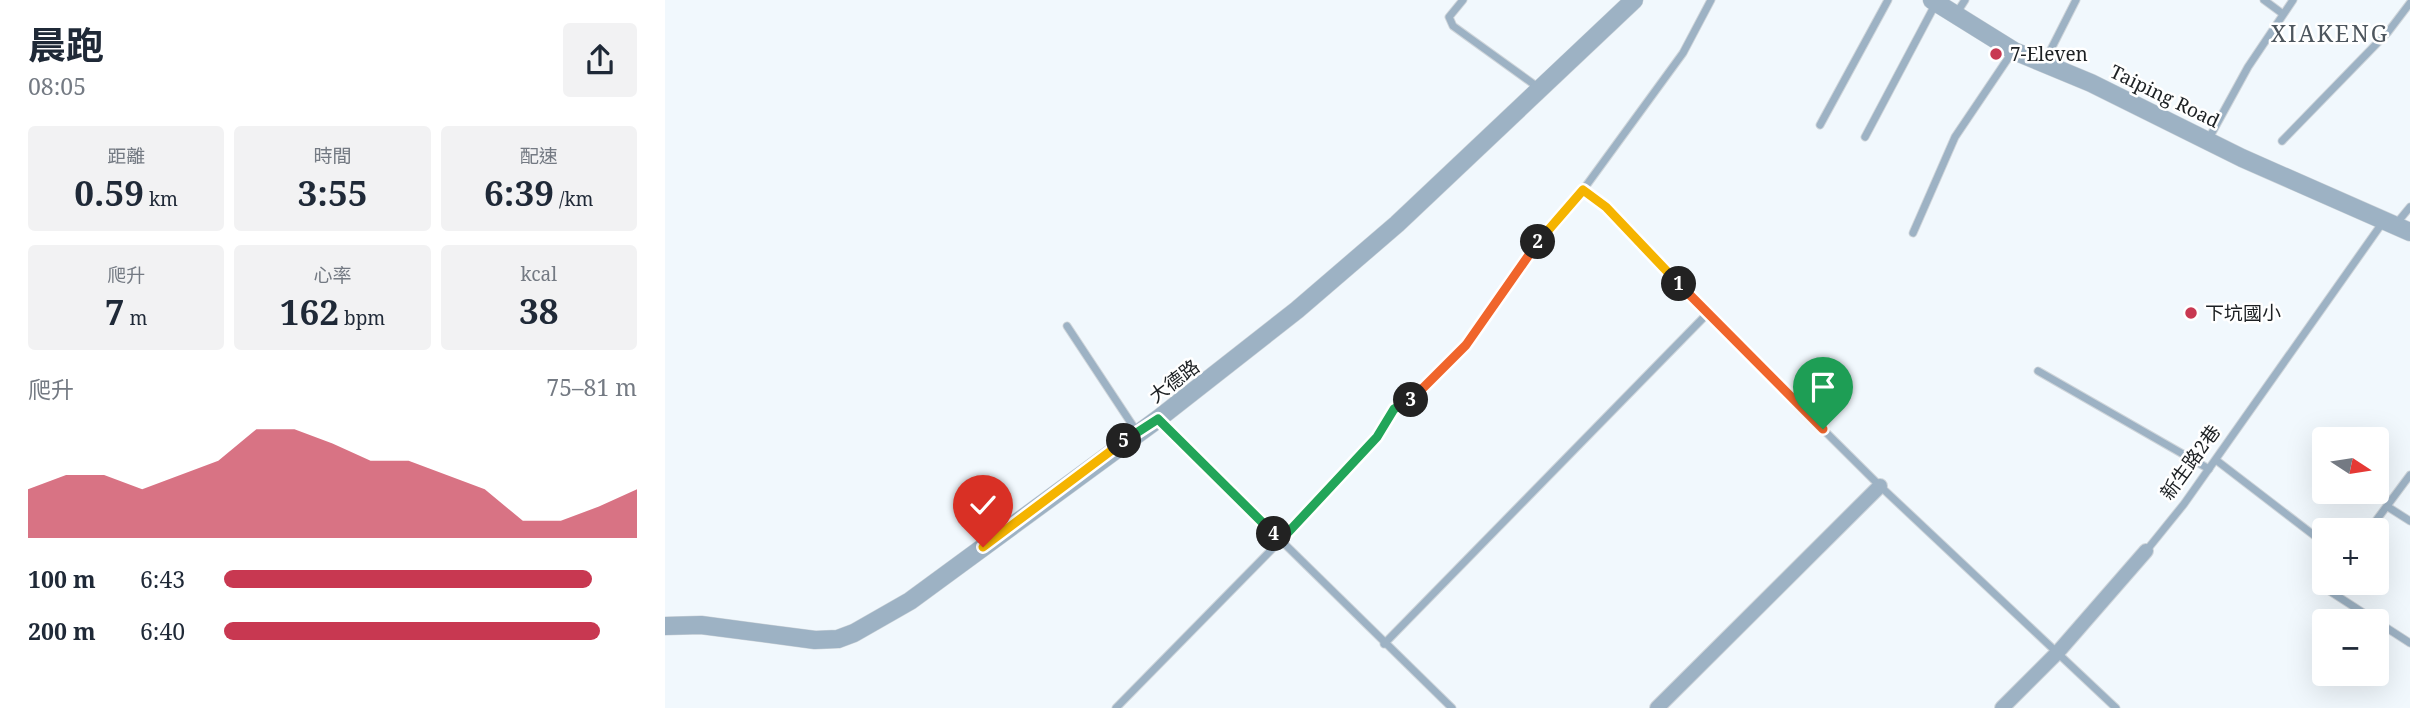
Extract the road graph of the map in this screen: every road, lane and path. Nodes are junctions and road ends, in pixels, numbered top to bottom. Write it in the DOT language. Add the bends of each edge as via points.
graph roads {
  1 [pos="1463,0"];
  2 [pos="1634,0"];
  3 [pos="1711,0"];
  4 [pos="1888,0"];
  5 [pos="2076,0"];
  6 [pos="2264,0"];
  7 [pos="2293,0"];
  8 [pos="1934,1"];
  9 [pos="2410,3"];
  10 [pos="1960,7"];
  11 [pos="2283,14"];
  12 [pos="2014,51"];
  13 [pos="2044,64"];
  14 [pos="1540,89"];
  15 [pos="1820,125"];
  16 [pos="1865,137"];
  17 [pos="2208,141"];
  18 [pos="2282,141"];
  19 [pos="1583,190"];
  20 [pos="2410,207"];
  21 [pos="2397,225"];
  22 [pos="1913,233"];
  23 [pos="1707,314"];
  24 [pos="1067,326"];
  25 [pos="2038,371"];
  26 [pos="1158,419"];
  27 [pos="1137,432"];
  28 [pos="2216,460"];
  29 [pos="2209,469"];
  30 [pos="2410,475"];
  31 [pos="1880,486"];
  32 [pos="2388,507"];
  33 [pos="2379,518"];
  34 [pos="2410,521"];
  35 [pos="2312,534"];
  36 [pos="1281,540"];
  37 [pos="2146,551"];
  38 [pos="2336,595"];
  39 [pos="665,626"];
  40 [pos="2410,643"];
  41 [pos="1384,644"];
  42 [pos="2058,652"];
  43 [pos="1116,708"];
  44 [pos="1452,708"];
  45 [pos="1657,708"];
  46 [pos="2002,708"];
  47 [pos="2116,708"];
  1 -- 14 [label="lane" via="1449,17 1453,26"];
  2 -- 14 [label="street, 大德路"];
  3 -- 19 [label="lane" via="1683,53"];
  4 -- 15 [label="lane"];
  5 -- 13 [label="lane"];
  6 -- 11 [label="lane"];
  7 -- 11 [label="lane"];
  8 -- 10 [label="street, Taiping Road"];
  8 -- 16 [label="lane"];
  9 -- 18 [label="lane" via="2388,32"];
  10 -- 12 [label="street, Taiping Road"];
  11 -- 17 [label="lane" via="2248,66"];
  12 -- 13 [label="street, Taiping Road"];
  12 -- 22 [label="lane" via="1955,136"];
  13 -- 17 [label="street, Taiping Road"];
  14 -- 26 [label="street, 大德路" via="1397,224 1287,319"];
  17 -- 21 [label="street, Taiping Road"];
  19 -- 23 [label="lane" via="1606,207"];
  19 -- 36 [label="lane" via="1522,261 1466,345 1420,394 1394,409 1377,437"];
  20 -- 21 [label="lane, 新生路2巷"];
  21 -- 28 [label="lane, 新生路2巷"];
  23 -- 31 [label="lane"];
  23 -- 41 [label="lane"];
  24 -- 27 [label="lane"];
  25 -- 29 [label="lane"];
  26 -- 27 [label="street, 大德路"];
  26 -- 36 [label="lane"];
  27 -- 39 [label="street, 大德路" via="910,601 855,633 815,640 701,625"];
  28 -- 29 [label="lane, 新生路2巷"];
  28 -- 35 [label="lane"];
  29 -- 37 [label="lane, 新生路2巷"];
  30 -- 32 [label="lane"];
  31 -- 42 [label="lane"];
  31 -- 45 [label="street"];
  32 -- 33 [label="lane"];
  32 -- 34 [label="lane"];
  36 -- 41 [label="lane"];
  36 -- 43 [label="lane"];
  37 -- 42 [label="street, 新生路2巷"];
  38 -- 40 [label="lane"];
  41 -- 44 [label="lane"];
  42 -- 46 [label="street, 新生路2巷"];
  42 -- 47 [label="lane"];
}
